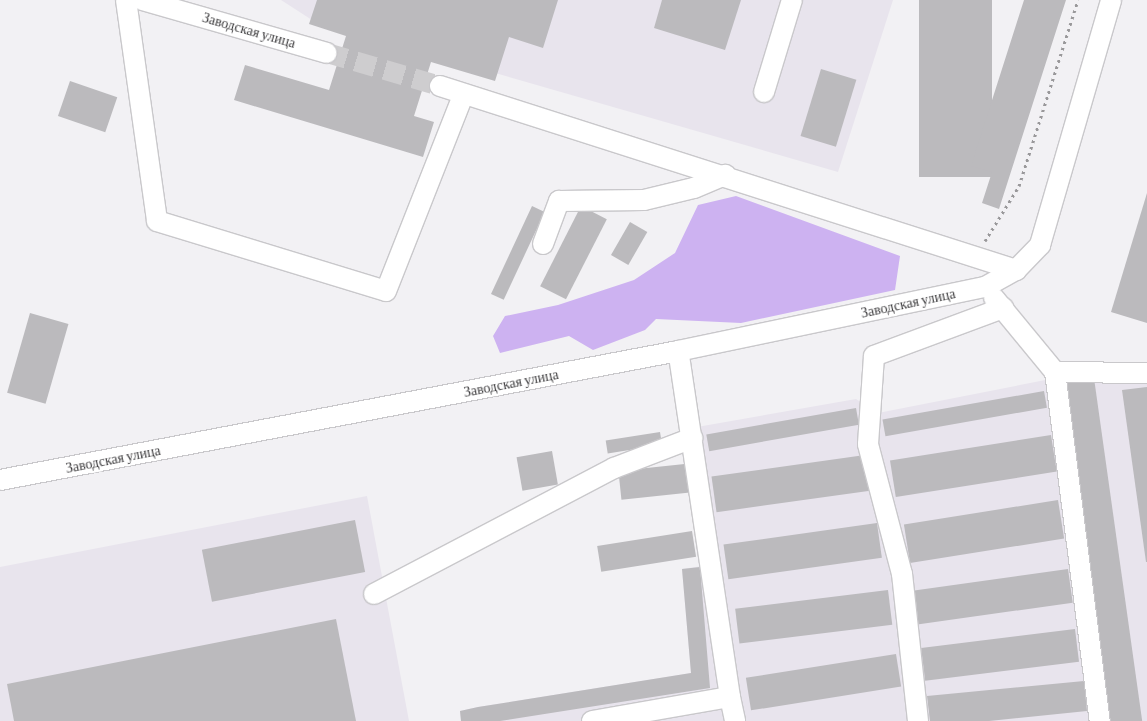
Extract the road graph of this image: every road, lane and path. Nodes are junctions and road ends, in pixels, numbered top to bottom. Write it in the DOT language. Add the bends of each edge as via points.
graph roads {
  1 [pos="126,0"];
  2 [pos="142,0"];
  3 [pos="792,0"];
  4 [pos="1078,0"];
  5 [pos="1111,0"];
  6 [pos="327,53"];
  7 [pos="440,86"];
  8 [pos="764,92"];
  9 [pos="463,96"];
  10 [pos="725,175"];
  11 [pos="543,244"];
  12 [pos="979,249"];
  13 [pos="1016,270"];
  14 [pos="985,287"];
  15 [pos="1003,308"];
  16 [pos="678,351"];
  17 [pos="1055,372"];
  18 [pos="1147,373"];
  19 [pos="692,438"];
  20 [pos="0,480"];
  21 [pos="374,594"];
  22 [pos="730,697"];
  23 [pos="592,721"];
  24 [pos="735,721"];
  25 [pos="918,721"];
  26 [pos="1100,721"];
  1 -- 9 [label="street" via="157,222 386,291"];
  2 -- 6 [label="street, Заводская улица"];
  3 -- 8 [label="street"];
  4 -- 12 [label="path" via="1019,186"];
  5 -- 13 [label="street, Заводская улица" via="1040,245"];
  7 -- 9 [label="street"];
  9 -- 10 [label="street"];
  10 -- 11 [label="street" via="644,200 559,201"];
  10 -- 13 [label="street" via="875,228"];
  13 -- 14 [label="street, Заводская улица"];
  14 -- 15 [label="street"];
  14 -- 16 [label="street, Заводская улица"];
  15 -- 17 [label="street"];
  15 -- 25 [label="street" via="874,356 868,444 902,574"];
  16 -- 19 [label="street"];
  16 -- 20 [label="street, Заводская улица"];
  17 -- 18 [label="street"];
  17 -- 26 [label="street"];
  19 -- 21 [label="street" via="614,468"];
  19 -- 22 [label="street"];
  22 -- 23 [label="street"];
  22 -- 24 [label="street"];
}
